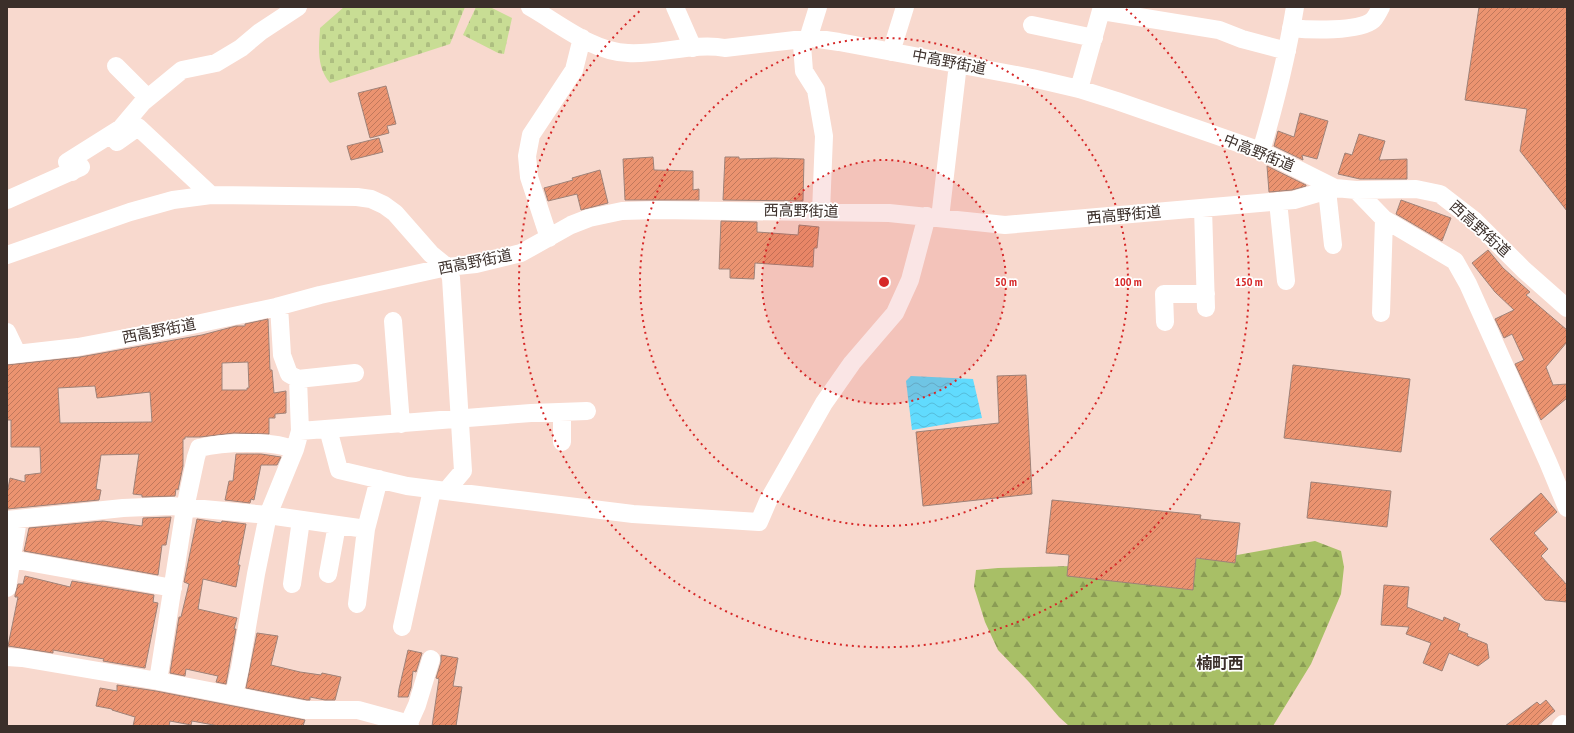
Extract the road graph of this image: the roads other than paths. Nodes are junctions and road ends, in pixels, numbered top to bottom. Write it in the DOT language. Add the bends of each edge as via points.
graph roads {
  1 [pos="298,7"];
  2 [pos="530,7"];
  3 [pos="675,7"];
  4 [pos="818,7"];
  5 [pos="905,7"];
  6 [pos="1381,7"];
  7 [pos="1102,9"];
  8 [pos="1290,13"];
  9 [pos="555,14"];
  10 [pos="1032,25"];
  11 [pos="582,38"];
  12 [pos="1094,38"];
  13 [pos="808,39"];
  14 [pos="692,48"];
  15 [pos="1287,51"];
  16 [pos="891,52"];
  17 [pos="958,64"];
  18 [pos="116,66"];
  19 [pos="1079,90"];
  20 [pos="148,98"];
  21 [pos="1261,151"];
  22 [pos="72,172"];
  23 [pos="1331,189"];
  24 [pos="1356,190"];
  25 [pos="211,195"];
  26 [pos="7,200"];
  27 [pos="1278,201"];
  28 [pos="1202,208"];
  29 [pos="821,212"];
  30 [pos="934,217"];
  31 [pos="1384,219"];
  32 [pos="549,238"];
  33 [pos="1333,245"];
  34 [pos="7,255"];
  35 [pos="447,267"];
  36 [pos="1286,281"];
  37 [pos="280,306"];
  38 [pos="1567,308"];
  39 [pos="1381,313"];
  40 [pos="393,321"];
  41 [pos="1165,322"];
  42 [pos="7,332"];
  43 [pos="12,354"];
  44 [pos="355,373"];
  45 [pos="298,379"];
  46 [pos="587,411"];
  47 [pos="562,413"];
  48 [pos="461,419"];
  49 [pos="401,424"];
  50 [pos="328,429"];
  51 [pos="300,431"];
  52 [pos="562,442"];
  53 [pos="294,450"];
  54 [pos="379,479"];
  55 [pos="439,490"];
  56 [pos="185,508"];
  57 [pos="1567,508"];
  58 [pos="268,515"];
  59 [pos="12,520"];
  60 [pos="301,520"];
  61 [pos="337,525"];
  62 [pos="366,529"];
  63 [pos="11,560"];
  64 [pos="328,574"];
  65 [pos="292,584"];
  66 [pos="7,588"];
  67 [pos="173,588"];
  68 [pos="357,604"];
  69 [pos="402,627"];
  70 [pos="7,657"];
  71 [pos="431,659"];
  72 [pos="158,681"];
  73 [pos="234,695"];
  74 [pos="409,726"];
  75 [pos="1561,726"];
  76 [pos="1566,726"];
  1 -- 20 [label="street" via="216,63 182,70"];
  2 -- 9 [label="street, 中高野街道"];
  3 -- 14 [label="street"];
  4 -- 13 [label="street"];
  5 -- 16 [label="street"];
  6 -- 8 [label="street" via="1372,21 1355,27 1306,30"];
  7 -- 12 [label="street"];
  7 -- 15 [label="street" via="1219,30"];
  8 -- 15 [label="street"];
  9 -- 11 [label="street, 中高野街道"];
  10 -- 12 [label="street"];
  11 -- 14 [label="street, 中高野街道" via="613,52 624,53"];
  11 -- 32 [label="street" via="574,70 531,135 527,156 529,177"];
  12 -- 19 [label="street"];
  13 -- 14 [label="street, 中高野街道" via="725,48 713,45"];
  13 -- 16 [label="street, 中高野街道"];
  13 -- 29 [label="street" via="802,46 804,71 816,90 824,136"];
  15 -- 21 [label="street"];
  16 -- 17 [label="street, 中高野街道"];
  17 -- 19 [label="street, 中高野街道"];
  17 -- 30 [label="street"];
  18 -- 20 [label="street"];
  19 -- 21 [label="street, 中高野街道"];
  20 -- 22 [label="street" via="121,128 67,162"];
  21 -- 23 [label="street, 中高野街道"];
  22 -- 25 [label="street" via="138,127"];
  22 -- 26 [label="street"];
  23 -- 24 [label="street, 西高野街道"];
  23 -- 27 [label="street, 西高野街道" via="1294,200"];
  23 -- 33 [label="street"];
  24 -- 31 [label="street"];
  24 -- 38 [label="street, 西高野街道" via="1416,189 1440,194 1475,221"];
  25 -- 34 [label="street" via="173,200 130,212"];
  25 -- 35 [label="street" via="371,199 396,213 431,254"];
  27 -- 28 [label="street, 西高野街道"];
  27 -- 36 [label="street"];
  28 -- 30 [label="street, 西高野街道" via="1005,225"];
  28 -- 41 [label="street" via="1206,301 1164,294"];
  29 -- 30 [label="street, 西高野街道" via="889,213"];
  29 -- 32 [label="street, 西高野街道" via="622,211 589,218"];
  30 -- 55 [label="street" via="895,313 852,363 824,403 758,522 633,514"];
  31 -- 39 [label="street"];
  31 -- 57 [label="street" via="1455,261 1471,291"];
  32 -- 35 [label="street, 西高野街道" via="521,253 476,264"];
  35 -- 37 [label="street, 西高野街道"];
  35 -- 48 [label="street" via="453,291"];
  37 -- 43 [label="street, 西高野街道" via="78,347"];
  37 -- 45 [label="street" via="282,355 289,374"];
  40 -- 49 [label="street"];
  42 -- 43 [label="street"];
  44 -- 45 [label="street"];
  45 -- 51 [label="street"];
  46 -- 47 [label="street"];
  47 -- 48 [label="street"];
  47 -- 52 [label="street"];
  48 -- 49 [label="street"];
  48 -- 55 [label="street" via="463,471"];
  49 -- 50 [label="street"];
  50 -- 51 [label="street"];
  50 -- 54 [label="street" via="339,470"];
  51 -- 53 [label="street"];
  53 -- 56 [label="street" via="287,446 271,444 212,445 199,448"];
  53 -- 58 [label="street"];
  54 -- 55 [label="street"];
  54 -- 62 [label="street"];
  55 -- 69 [label="street"];
  56 -- 58 [label="street"];
  56 -- 59 [label="street" via="124,508"];
  56 -- 67 [label="street"];
  58 -- 60 [label="street"];
  58 -- 73 [label="street"];
  59 -- 63 [label="street"];
  60 -- 61 [label="street"];
  60 -- 65 [label="street"];
  61 -- 62 [label="street"];
  61 -- 64 [label="street"];
  62 -- 68 [label="street"];
  63 -- 66 [label="street"];
  63 -- 67 [label="street"];
  67 -- 72 [label="street"];
  70 -- 72 [label="street"];
  71 -- 74 [label="street"];
  72 -- 73 [label="street"];
  73 -- 74 [label="street" via="306,710 358,710"];
  75 -- 76 [label="street"];
}
